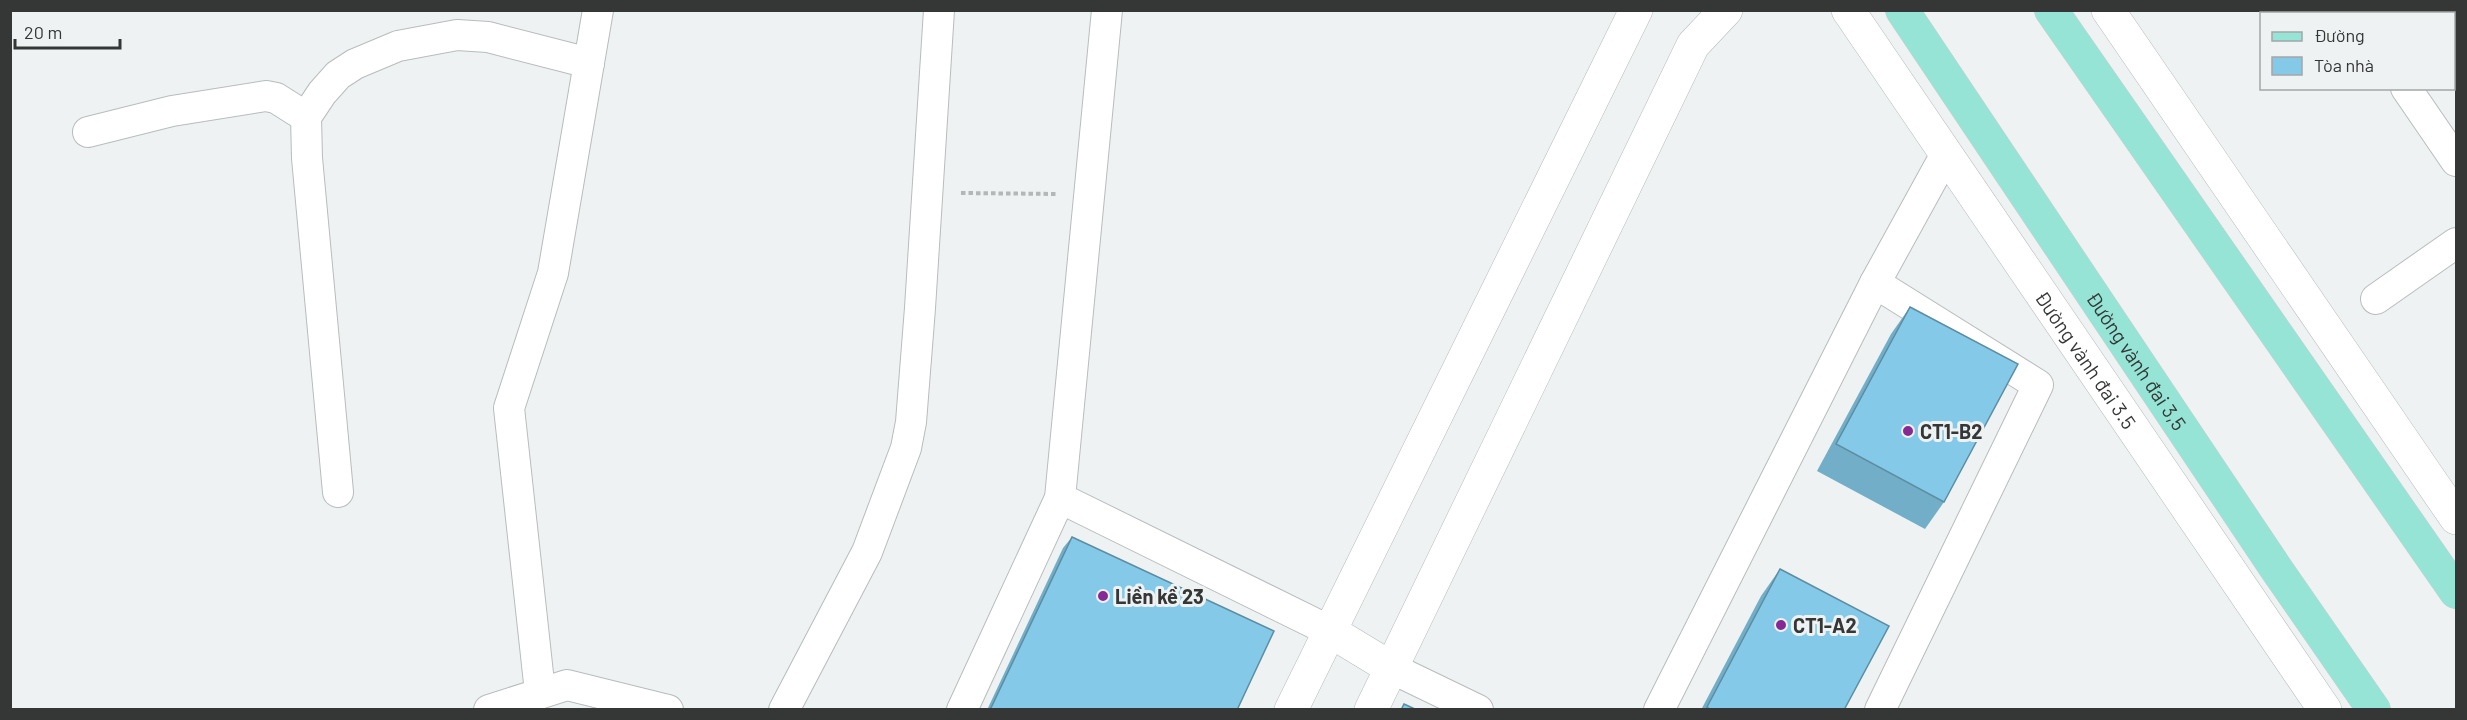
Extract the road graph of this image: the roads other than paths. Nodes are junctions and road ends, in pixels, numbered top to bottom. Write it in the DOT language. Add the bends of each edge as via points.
graph roads {
  1 [pos="598,10"];
  2 [pos="939,10"];
  3 [pos="1107,10"];
  4 [pos="1636,10"];
  5 [pos="1848,10"];
  6 [pos="1902,10"];
  7 [pos="2051,10"];
  8 [pos="2108,10"];
  9 [pos="1712,16"];
  10 [pos="589,63"];
  11 [pos="2407,90"];
  12 [pos="306,117"];
  13 [pos="87,132"];
  14 [pos="1946,154"];
  15 [pos="2457,161"];
  16 [pos="2457,243"];
  17 [pos="1875,283"];
  18 [pos="2376,299"];
  19 [pos="338,492"];
  20 [pos="1060,498"];
  21 [pos="2457,518"];
  22 [pos="2457,592"];
  23 [pos="1330,631"];
  24 [pos="1392,668"];
  25 [pos="540,692"];
  26 [pos="489,710"];
  27 [pos="668,710"];
  28 [pos="784,710"];
  29 [pos="962,710"];
  30 [pos="1292,710"];
  31 [pos="1371,710"];
  32 [pos="1478,710"];
  33 [pos="1659,710"];
  34 [pos="1880,710"];
  35 [pos="2325,710"];
  36 [pos="2374,710"];
  1 -- 10 [label="street"];
  2 -- 28 [label="street" via="911,422 906,448 867,552"];
  3 -- 20 [label="street"];
  4 -- 23 [label="main road"];
  5 -- 14 [label="main road, Đường vành đai 3.5"];
  6 -- 36 [label="main road, Đường vành đai 3,5"];
  7 -- 22 [label="main road"];
  8 -- 21 [label="main road"];
  9 -- 24 [label="main road" via="1693,45"];
  10 -- 12 [label="street" via="488,37 431,38 398,46 355,64 338,75"];
  10 -- 25 [label="street" via="553,273 509,408"];
  11 -- 15 [label="street"];
  12 -- 13 [label="street" via="266,96 172,111"];
  12 -- 19 [label="street"];
  14 -- 17 [label="street"];
  14 -- 35 [label="main road, Đường vành đai 3.5"];
  16 -- 18 [label="street"];
  17 -- 33 [label="street"];
  17 -- 34 [label="street" via="2038,385"];
  20 -- 23 [label="street"];
  20 -- 29 [label="street"];
  23 -- 24 [label="main road"];
  23 -- 30 [label="main road"];
  24 -- 31 [label="main road"];
  24 -- 32 [label="street"];
  25 -- 26 [label="street"];
  25 -- 27 [label="street" via="567,685"];
}
